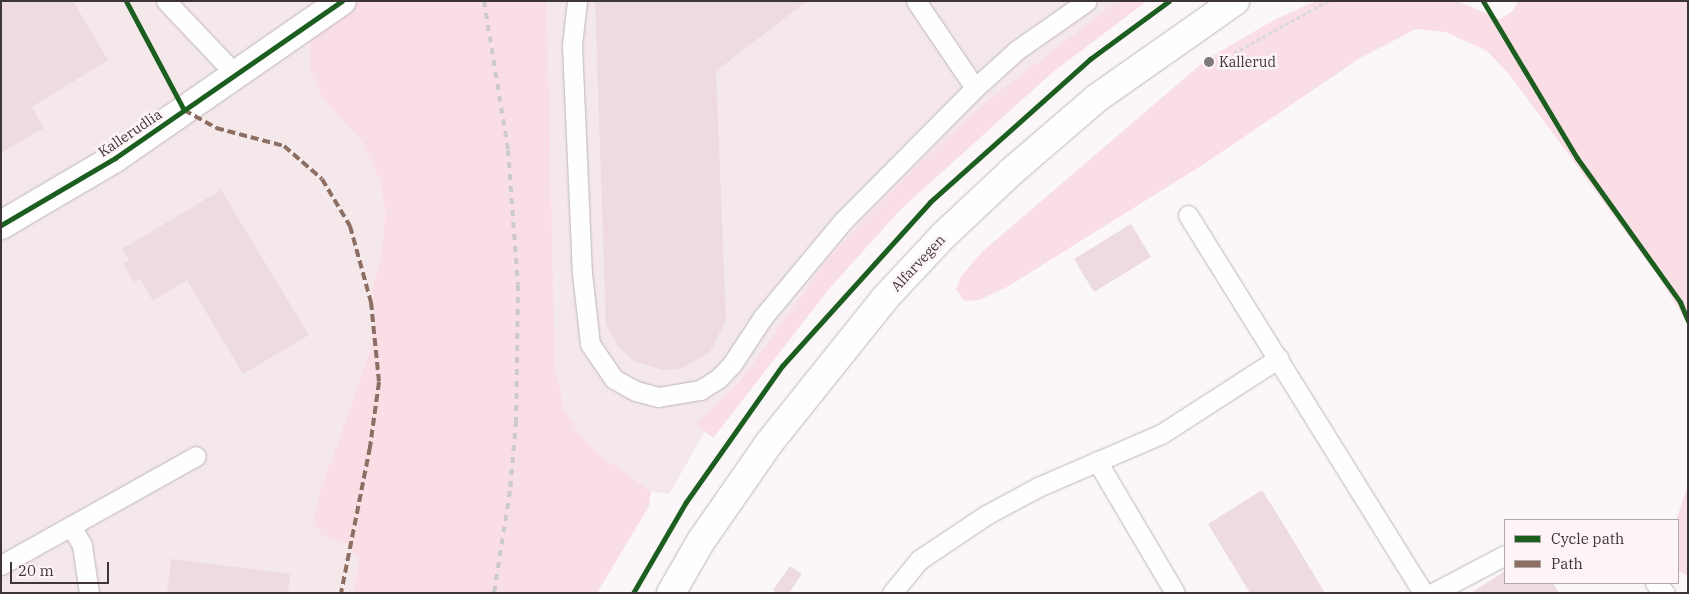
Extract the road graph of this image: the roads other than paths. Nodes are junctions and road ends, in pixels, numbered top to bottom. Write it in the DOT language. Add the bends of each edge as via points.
graph roads {
  1 [pos="166,1"];
  2 [pos="342,1"];
  3 [pos="577,1"];
  4 [pos="916,1"];
  5 [pos="1086,1"];
  6 [pos="1235,1"];
  7 [pos="236,75"];
  8 [pos="975,88"];
  9 [pos="1188,215"];
  10 [pos="1,225"];
  11 [pos="1279,358"];
  12 [pos="196,456"];
  13 [pos="1097,461"];
  14 [pos="71,526"];
  15 [pos="1504,556"];
  16 [pos="1,564"];
  17 [pos="1656,584"];
  18 [pos="894,589"];
  19 [pos="89,593"];
  20 [pos="671,593"];
  21 [pos="1175,593"];
  22 [pos="1424,593"];
  23 [pos="1434,593"];
  24 [pos="1665,593"];
  1 -- 7 [label="lane"];
  2 -- 7 [label="main road, Kallerudlia"];
  3 -- 8 [label="lane" via="572,46 582,273 590,344 614,379 636,391 658,397 700,390 719,378 763,317 843,221"];
  4 -- 8 [label="lane"];
  5 -- 8 [label="lane" via="1017,50"];
  6 -- 20 [label="main road, Alfarvegen" via="1097,98 944,235 885,298 769,443 701,541"];
  7 -- 10 [label="main road, Kallerudlia" via="115,158"];
  9 -- 11 [label="lane"];
  11 -- 13 [label="lane" via="1161,434"];
  11 -- 22 [label="lane"];
  12 -- 14 [label="lane"];
  13 -- 18 [label="lane" via="986,515 919,560"];
  13 -- 21 [label="lane"];
  14 -- 16 [label="lane"];
  14 -- 19 [label="lane" via="82,545"];
  15 -- 23 [label="lane"];
  17 -- 24 [label="lane"];
}
